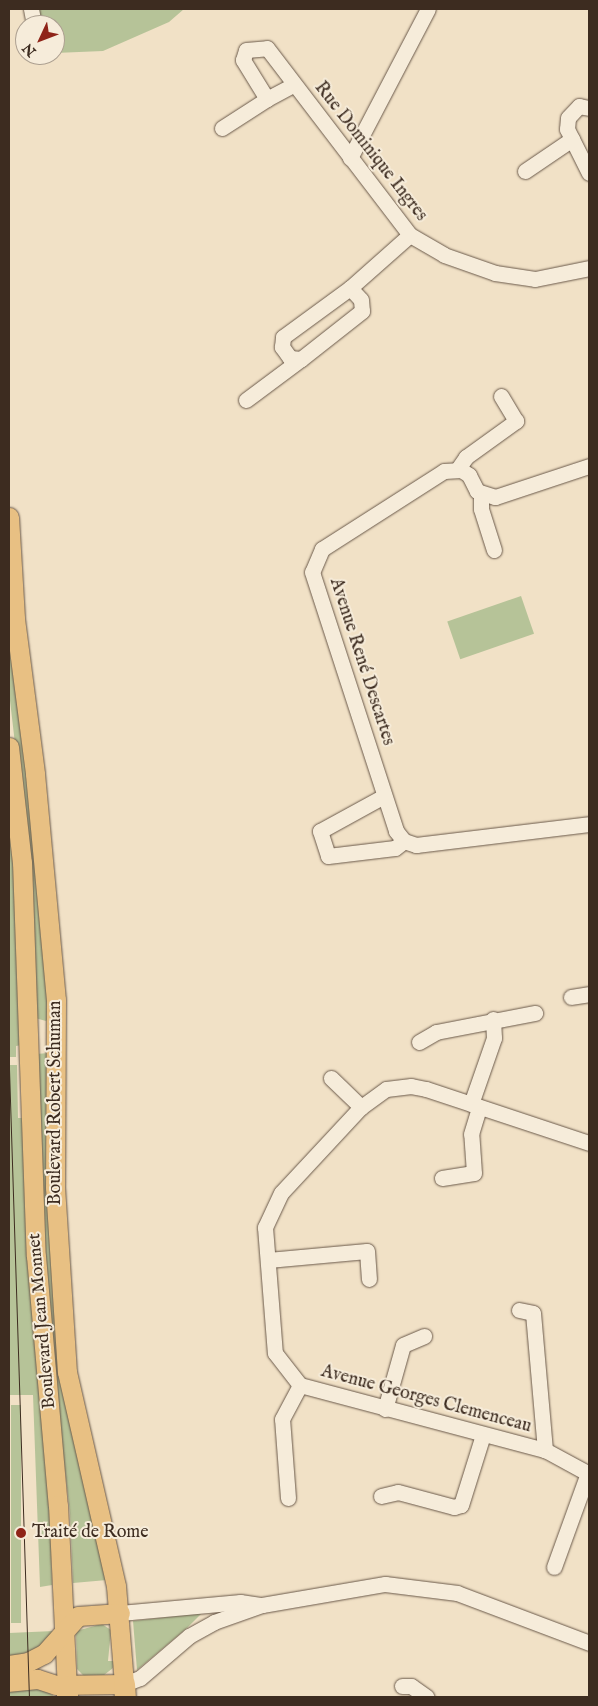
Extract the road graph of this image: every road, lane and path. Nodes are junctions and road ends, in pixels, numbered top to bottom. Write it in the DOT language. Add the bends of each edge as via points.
graph roads {
  1 [pos="424,11"];
  2 [pos="293,86"];
  3 [pos="267,99"];
  4 [pos="589,108"];
  5 [pos="222,128"];
  6 [pos="572,138"];
  7 [pos="350,158"];
  8 [pos="525,171"];
  9 [pos="589,174"];
  10 [pos="410,235"];
  11 [pos="589,268"];
  12 [pos="350,288"];
  13 [pos="301,359"];
  14 [pos="501,396"];
  15 [pos="246,400"];
  16 [pos="589,466"];
  17 [pos="457,470"];
  18 [pos="482,495"];
  19 [pos="9,517"];
  20 [pos="494,550"];
  21 [pos="9,747"];
  22 [pos="384,796"];
  23 [pos="589,824"];
  24 [pos="404,841"];
  25 [pos="589,994"];
  26 [pos="571,998"];
  27 [pos="535,1013"];
  28 [pos="493,1019"];
  29 [pos="419,1042"];
  30 [pos="331,1078"];
  31 [pos="475,1106"];
  32 [pos="361,1107"];
  33 [pos="589,1143"];
  34 [pos="442,1178"];
  35 [pos="268,1260"];
  36 [pos="369,1279"];
  37 [pos="519,1310"];
  38 [pos="424,1336"];
  39 [pos="300,1384"];
  40 [pos="385,1409"];
  41 [pos="483,1435"];
  42 [pos="545,1450"];
  43 [pos="589,1474"];
  44 [pos="381,1496"];
  45 [pos="288,1498"];
  46 [pos="554,1567"];
  47 [pos="262,1605"];
  48 [pos="120,1614"];
  49 [pos="64,1628"];
  50 [pos="589,1643"];
  51 [pos="9,1665"];
  52 [pos="9,1682"];
  53 [pos="402,1686"];
  54 [pos="125,1691"];
  55 [pos="67,1692"];
  56 [pos="427,1697"];
  1 -- 7 [label="street"];
  2 -- 3 [label="street"];
  2 -- 3 [label="street, Rue Dominique Ingres" via="267,48 246,50 243,60"];
  2 -- 7 [label="street, Rue Dominique Ingres"];
  3 -- 5 [label="street"];
  4 -- 6 [label="street" via="579,106 568,118 567,130"];
  6 -- 8 [label="street"];
  6 -- 9 [label="street"];
  7 -- 10 [label="street, Rue Dominique Ingres"];
  10 -- 11 [label="street, Rue Dominique Ingres" via="444,255 495,273 535,278"];
  10 -- 12 [label="street"];
  12 -- 13 [label="street" via="361,300 362,311"];
  12 -- 13 [label="street" via="283,336 282,347 290,358"];
  13 -- 15 [label="street"];
  14 -- 17 [label="street" via="516,421 466,457"];
  16 -- 18 [label="street" via="494,497"];
  17 -- 18 [label="street" via="469,475"];
  17 -- 22 [label="street, Avenue René Descartes" via="431,478 341,535 322,549 314,564 315,585"];
  18 -- 20 [label="street" via="481,509"];
  19 -- 48 [label="main road, Boulevard Robert Schuman" via="15,619 35,774 56,1000 55,1187 67,1372"];
  21 -- 49 [label="main road, Boulevard Jean Monnet" via="22,862 36,1256"];
  22 -- 24 [label="street, Avenue René Descartes" via="396,831"];
  22 -- 24 [label="street" via="320,832 328,856 395,848"];
  23 -- 24 [label="street" via="416,845"];
  25 -- 26 [label="street"];
  27 -- 28 [label="street"];
  28 -- 29 [label="street" via="436,1032"];
  28 -- 31 [label="street" via="494,1038"];
  30 -- 32 [label="street"];
  31 -- 32 [label="street, Avenue Georges Clemenceau" via="426,1089 398,1086 373,1096"];
  31 -- 33 [label="street, Avenue Georges Clemenceau"];
  31 -- 34 [label="street" via="471,1134 474,1173"];
  32 -- 35 [label="street, Avenue Georges Clemenceau" via="274,1203 265,1227"];
  35 -- 36 [label="street" via="366,1251"];
  35 -- 39 [label="street, Avenue Georges Clemenceau" via="276,1352 281,1365"];
  37 -- 42 [label="street" via="533,1313"];
  38 -- 40 [label="street" via="403,1345"];
  39 -- 40 [label="street, Avenue Georges Clemenceau"];
  39 -- 45 [label="street" via="282,1420"];
  40 -- 41 [label="street, Avenue Georges Clemenceau"];
  41 -- 42 [label="street, Avenue Georges Clemenceau"];
  41 -- 44 [label="street" via="461,1505 454,1508 398,1492"];
  42 -- 43 [label="street, Avenue Georges Clemenceau"];
  43 -- 46 [label="street" via="567,1540"];
  47 -- 48 [label="street" via="240,1602"];
  47 -- 50 [label="street" via="369,1585 429,1587 492,1605"];
  47 -- 54 [label="street" via="214,1622 189,1636"];
  48 -- 49 [label="main road" via="78,1616"];
  48 -- 54 [label="main road, Boulevard Robert Schuman"];
  49 -- 51 [label="main road" via="44,1654 28,1662"];
  49 -- 55 [label="main road, Boulevard Jean Monnet"];
  52 -- 55 [label="main road" via="37,1679"];
  53 -- 56 [label="street" via="412,1686"];
  54 -- 55 [label="main road"];
}
